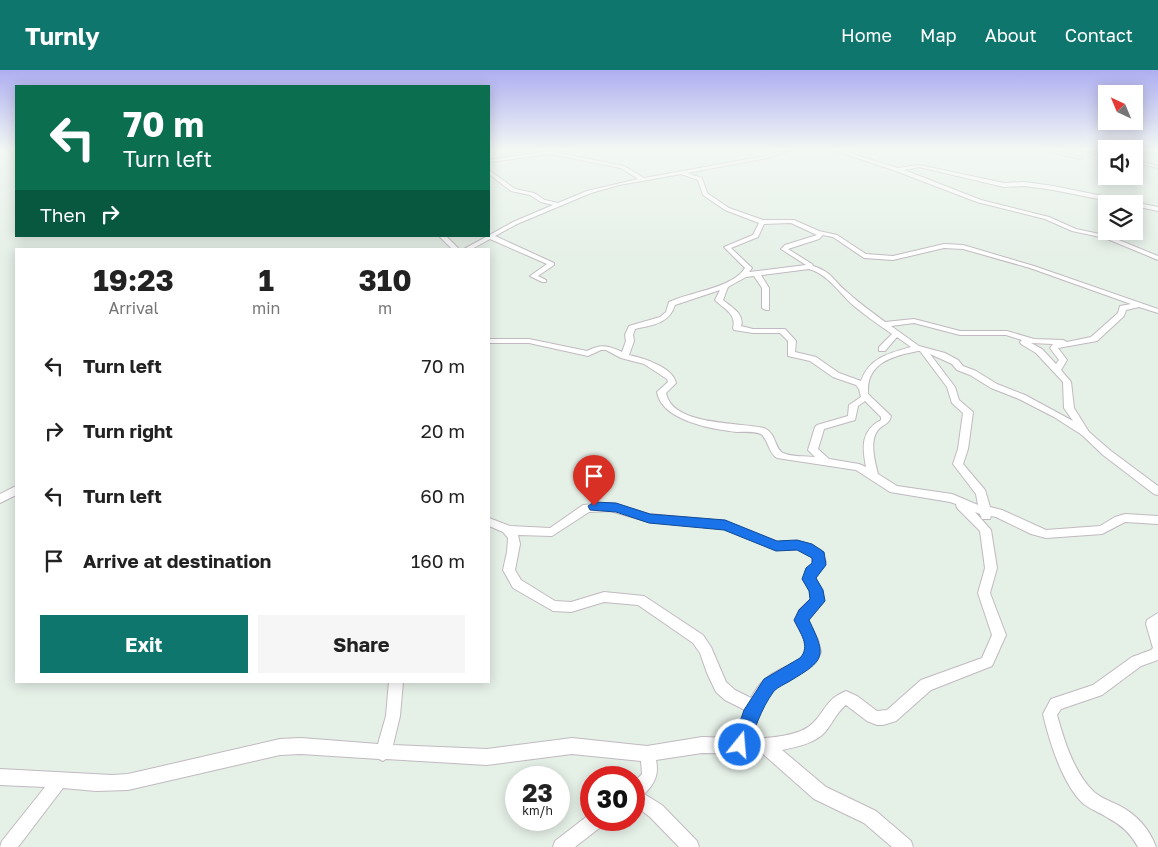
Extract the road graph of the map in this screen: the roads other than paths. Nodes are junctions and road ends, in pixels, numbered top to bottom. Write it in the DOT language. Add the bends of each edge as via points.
graph roads {
  1 [pos="507,186"];
  2 [pos="614,186"];
  3 [pos="702,186"];
  4 [pos="940,186"];
  5 [pos="1041,186"];
  6 [pos="558,205"];
  7 [pos="1158,209"];
  8 [pos="762,222"];
  9 [pos="817,232"];
  10 [pos="490,236"];
  11 [pos="490,236"];
  12 [pos="443,237"];
  13 [pos="487,237"];
  14 [pos="455,248"];
  15 [pos="469,248"];
  16 [pos="1158,258"];
  17 [pos="809,266"];
  18 [pos="756,274"];
  19 [pos="746,276"];
  20 [pos="544,281"];
  21 [pos="725,285"];
  22 [pos="1137,304"];
  23 [pos="766,308"];
  24 [pos="1158,308"];
  25 [pos="1158,311"];
  26 [pos="884,324"];
  27 [pos="897,333"];
  28 [pos="1018,337"];
  29 [pos="490,341"];
  30 [pos="1069,342"];
  31 [pos="882,349"];
  32 [pos="921,349"];
  33 [pos="624,356"];
  34 [pos="1057,370"];
  35 [pos="865,393"];
  36 [pos="1085,433"];
  37 [pos="828,463"];
  38 [pos="873,475"];
  39 [pos="15,490"];
  40 [pos="1158,491"];
  41 [pos="0,498"];
  42 [pos="952,498"];
  43 [pos="986,510"];
  44 [pos="1158,520"];
  45 [pos="490,522"];
  46 [pos="509,530"];
  47 [pos="985,530"];
  48 [pos="1158,619"];
  49 [pos="1158,644"];
  50 [pos="1158,652"];
  51 [pos="396,683"];
  52 [pos="755,707"];
  53 [pos="740,745"];
  54 [pos="764,746"];
  55 [pos="383,753"];
  56 [pos="647,754"];
  57 [pos="0,777"];
  58 [pos="59,781"];
  59 [pos="645,783"];
  60 [pos="645,804"];
  61 [pos="582,831"];
  62 [pos="8,847"];
  63 [pos="561,847"];
  64 [pos="691,847"];
  65 [pos="905,847"];
  66 [pos="1148,847"];
  1 -- 6 [label="street"];
  2 -- 6 [label="street"];
  3 -- 8 [label="street" via="719,205"];
  4 -- 16 [label="street" via="973,199 1047,218 1074,230 1107,237"];
  5 -- 7 [label="street"];
  6 -- 10 [label="street"];
  8 -- 9 [label="street" via="788,220"];
  8 -- 19 [label="street" via="756,236 727,247 749,268"];
  9 -- 17 [label="street" via="818,238 784,249"];
  9 -- 22 [label="street" via="835,236 868,257 893,258 944,246 963,247"];
  11 -- 20 [label="street" via="552,264 533,276"];
  12 -- 14 [label="street"];
  13 -- 15 [label="street"];
  17 -- 18 [label="street"];
  17 -- 26 [label="street" via="833,280 840,291"];
  18 -- 19 [label="street"];
  18 -- 23 [label="street" via="767,290"];
  19 -- 21 [label="street"];
  21 -- 33 [label="street" via="676,301 663,319 632,328"];
  21 -- 35 [label="street" via="718,300 738,316 737,328 782,331 792,341 791,354 813,359 839,377 859,383"];
  22 -- 24 [label="street"];
  22 -- 25 [label="street"];
  22 -- 30 [label="street" via="1123,308 1121,314 1094,339"];
  26 -- 27 [label="street"];
  26 -- 28 [label="street" via="914,321 960,333 1008,333"];
  27 -- 31 [label="street"];
  27 -- 32 [label="street"];
  28 -- 30 [label="street" via="1036,342"];
  28 -- 34 [label="street" via="1042,353"];
  29 -- 33 [label="street" via="529,340 588,354 604,347"];
  30 -- 34 [label="street" via="1054,347 1063,360"];
  32 -- 35 [label="street" via="904,351 875,363 867,376"];
  32 -- 36 [label="street" via="942,355 960,368 1057,415"];
  32 -- 43 [label="street" via="951,387 955,401 968,412 958,464 981,492"];
  33 -- 37 [label="street" via="647,362 671,378 672,383 660,396 667,406 687,418 729,428 762,431 768,435 777,454"];
  34 -- 36 [label="street" via="1069,387 1069,408"];
  35 -- 37 [label="street" via="854,405 852,418 820,427 813,450"];
  35 -- 38 [label="street" via="886,416 871,434"];
  36 -- 40 [label="street"];
  37 -- 38 [label="street" via="859,467"];
  38 -- 42 [label="street" via="894,489"];
  39 -- 41 [label="street"];
  42 -- 43 [label="street"];
  42 -- 47 [label="street"];
  43 -- 44 [label="street" via="1046,534 1102,530 1125,518"];
  43 -- 47 [label="street"];
  45 -- 46 [label="street"];
  46 -- 52 [label="street" via="514,543 509,570 517,584 546,603 559,606 571,607 604,597 640,600 698,639 721,686 728,694"];
  46 -- 52 [label="street" via="552,532 588,508 610,507 649,518 725,525 776,546 797,545 814,551 820,562 809,579 818,601 802,620 814,652 806,663 773,681"];
  47 -- 54 [label="street" via="991,568 984,593 1000,632 987,662 926,686 884,719 871,716 846,698 835,705 810,735"];
  48 -- 49 [label="street" via="1152,624"];
  50 -- 66 [label="street" via="1137,661 1097,690 1056,704 1050,714 1052,726 1082,790 1129,822"];
  51 -- 55 [label="street" via="393,716"];
  52 -- 53 [label="street"];
  53 -- 54 [label="street"];
  53 -- 56 [label="street" via="702,745"];
  54 -- 65 [label="street" via="820,793 870,817"];
  55 -- 56 [label="street" via="487,757 572,746"];
  55 -- 58 [label="street" via="287,747 128,782 93,784"];
  56 -- 59 [label="street" via="651,769"];
  57 -- 58 [label="street"];
  58 -- 62 [label="street"];
  60 -- 64 [label="street"];
  61 -- 63 [label="street"];
}
